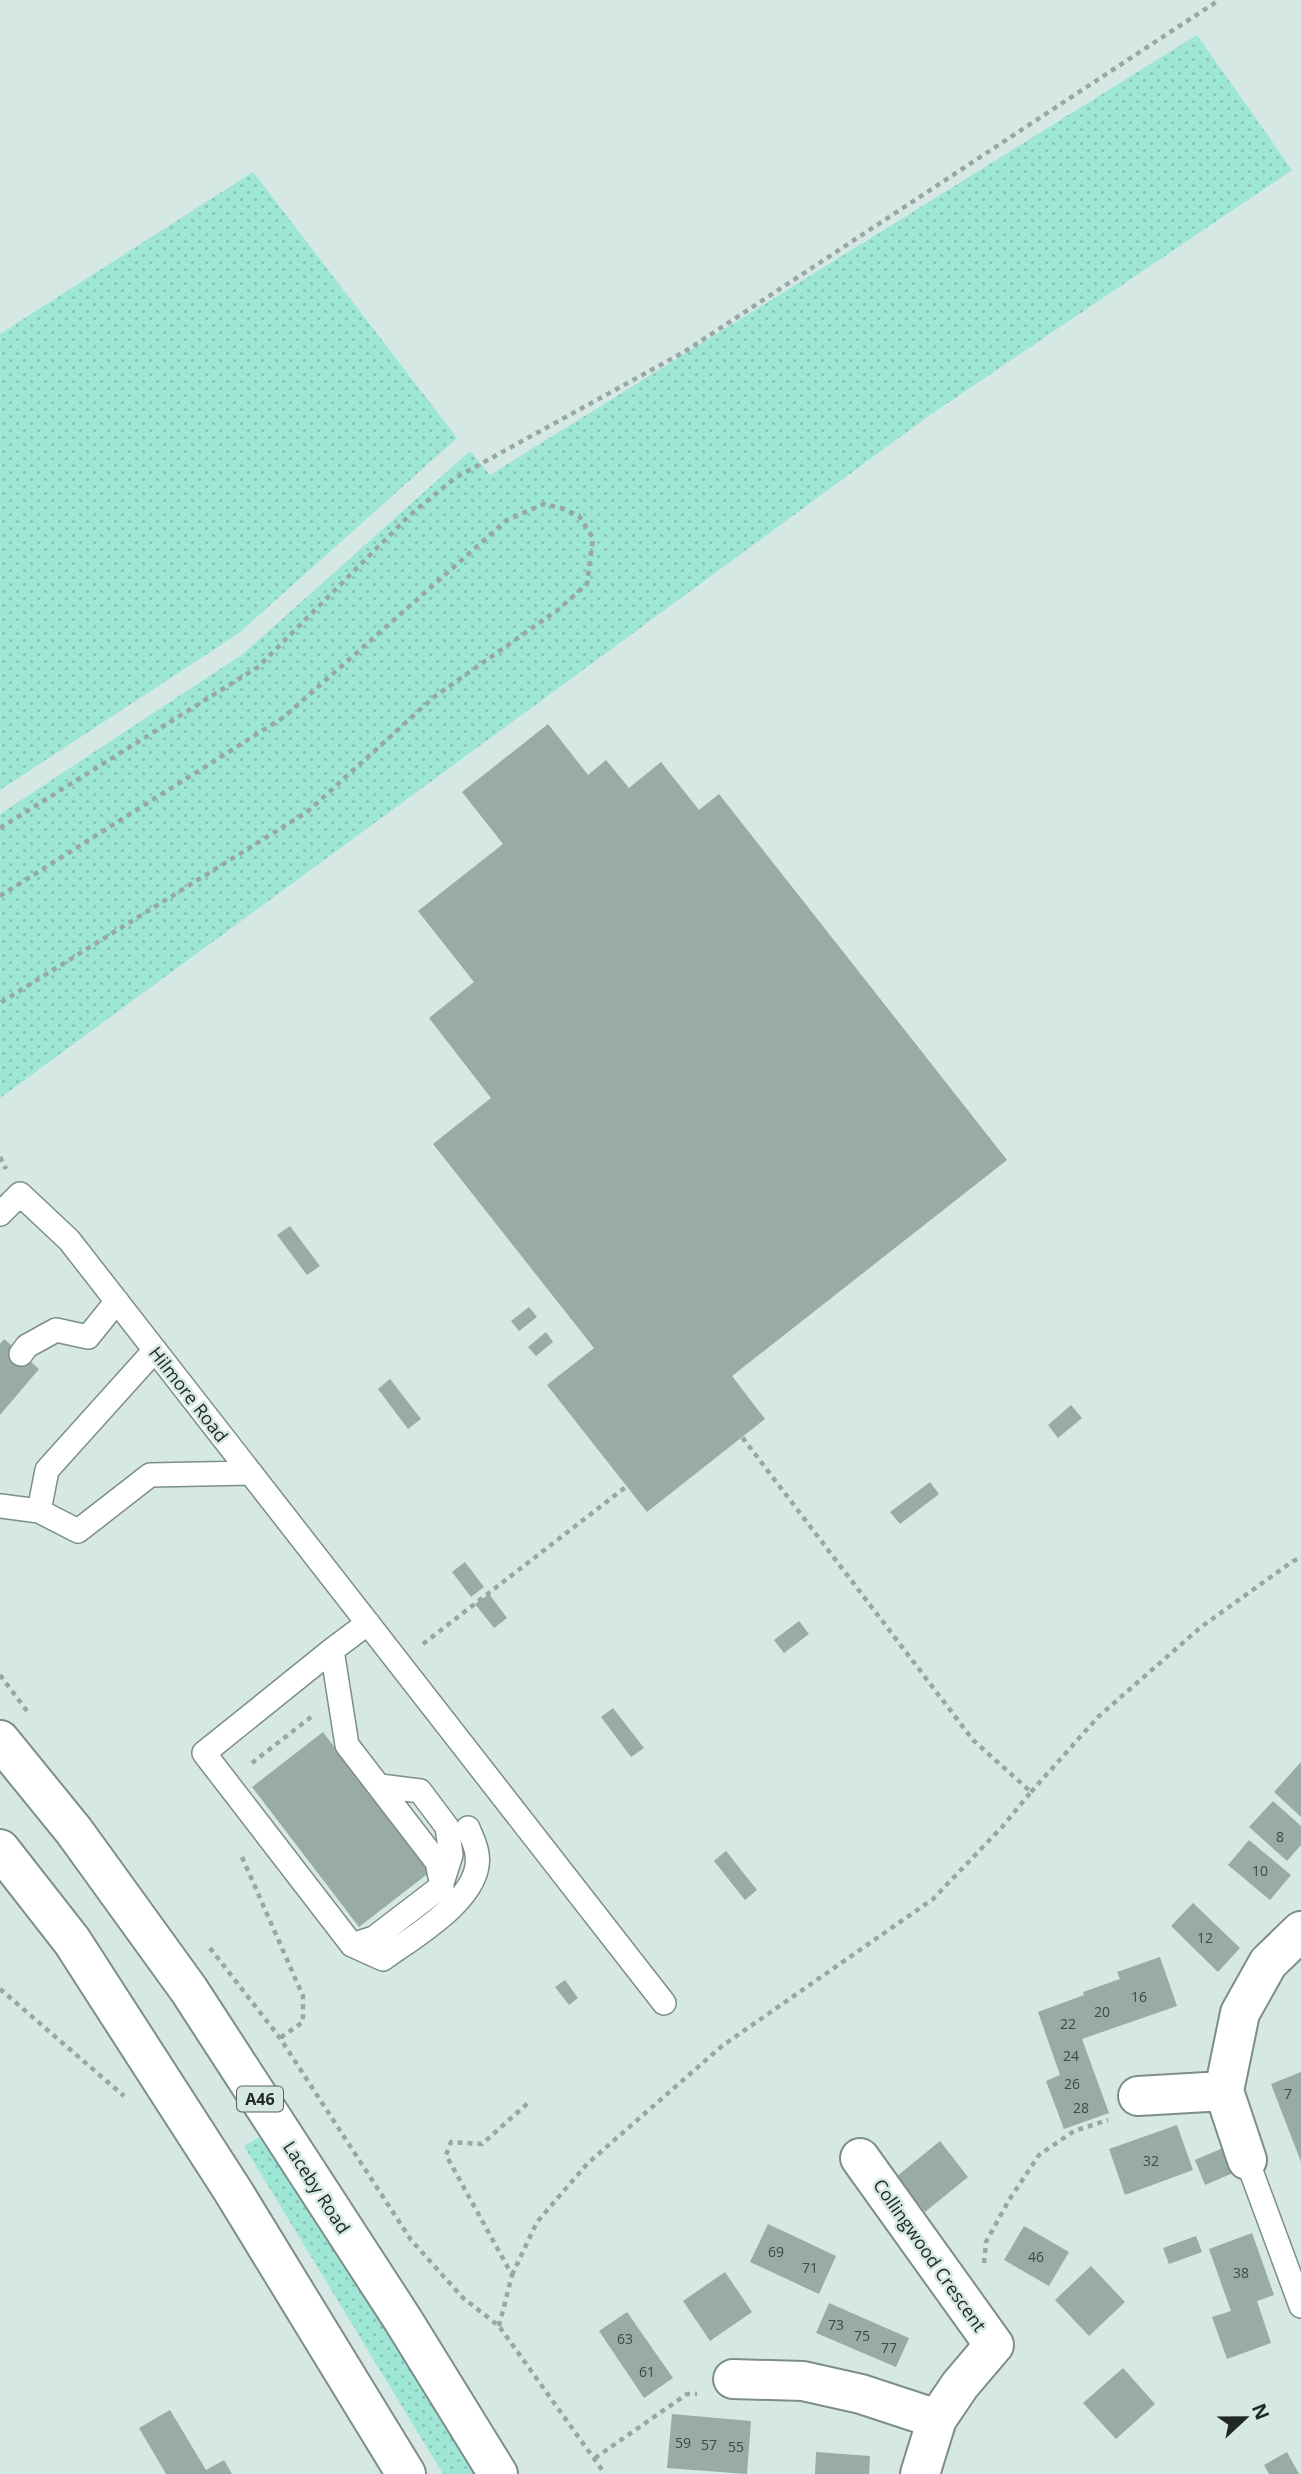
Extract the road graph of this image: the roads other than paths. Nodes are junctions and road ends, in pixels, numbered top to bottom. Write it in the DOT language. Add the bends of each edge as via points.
graph roads {
  1 [pos="0,1214"];
  2 [pos="117,1301"];
  3 [pos="155,1350"];
  4 [pos="21,1354"];
  5 [pos="251,1473"];
  6 [pos="0,1506"];
  7 [pos="39,1511"];
  8 [pos="368,1623"];
  9 [pos="332,1650"];
  10 [pos="0,1740"];
  11 [pos="468,1828"];
  12 [pos="0,1849"];
  13 [pos="1301,1931"];
  14 [pos="352,1945"];
  15 [pos="664,2003"];
  16 [pos="1224,2091"];
  17 [pos="1138,2096"];
  18 [pos="860,2158"];
  19 [pos="1247,2160"];
  20 [pos="1301,2306"];
  21 [pos="733,2379"];
  22 [pos="937,2419"];
  23 [pos="406,2474"];
  24 [pos="498,2474"];
  25 [pos="920,2474"];
  1 -- 2 [label="lane, Hilmore Road" via="20,1194 69,1240"];
  2 -- 3 [label="lane, Hilmore Road"];
  2 -- 4 [label="lane" via="88,1337 56,1330"];
  3 -- 5 [label="lane, Hilmore Road"];
  3 -- 7 [label="lane" via="47,1470"];
  5 -- 7 [label="lane" via="150,1475 78,1531"];
  5 -- 8 [label="lane, Hilmore Road"];
  6 -- 7 [label="lane"];
  8 -- 9 [label="lane"];
  8 -- 15 [label="lane, Hilmore Road"];
  9 -- 14 [label="lane" via="347,1745 380,1786 420,1791 447,1827 451,1855 442,1886 374,1938"];
  9 -- 14 [label="lane" via="204,1753"];
  10 -- 24 [label="main road, Laceby Road / A46" via="74,1831 189,1990"];
  11 -- 14 [label="lane" via="478,1855 473,1881 450,1909 383,1959"];
  12 -- 23 [label="main road" via="72,1941 233,2191"];
  13 -- 16 [label="main road" via="1268,1963 1240,2013"];
  16 -- 17 [label="main road"];
  16 -- 19 [label="main road"];
  18 -- 22 [label="main road, Collingwood Crescent" via="994,2345"];
  19 -- 20 [label="lane"];
  21 -- 22 [label="main road" via="803,2381"];
  22 -- 25 [label="main road, Collingwood Crescent"];
}
